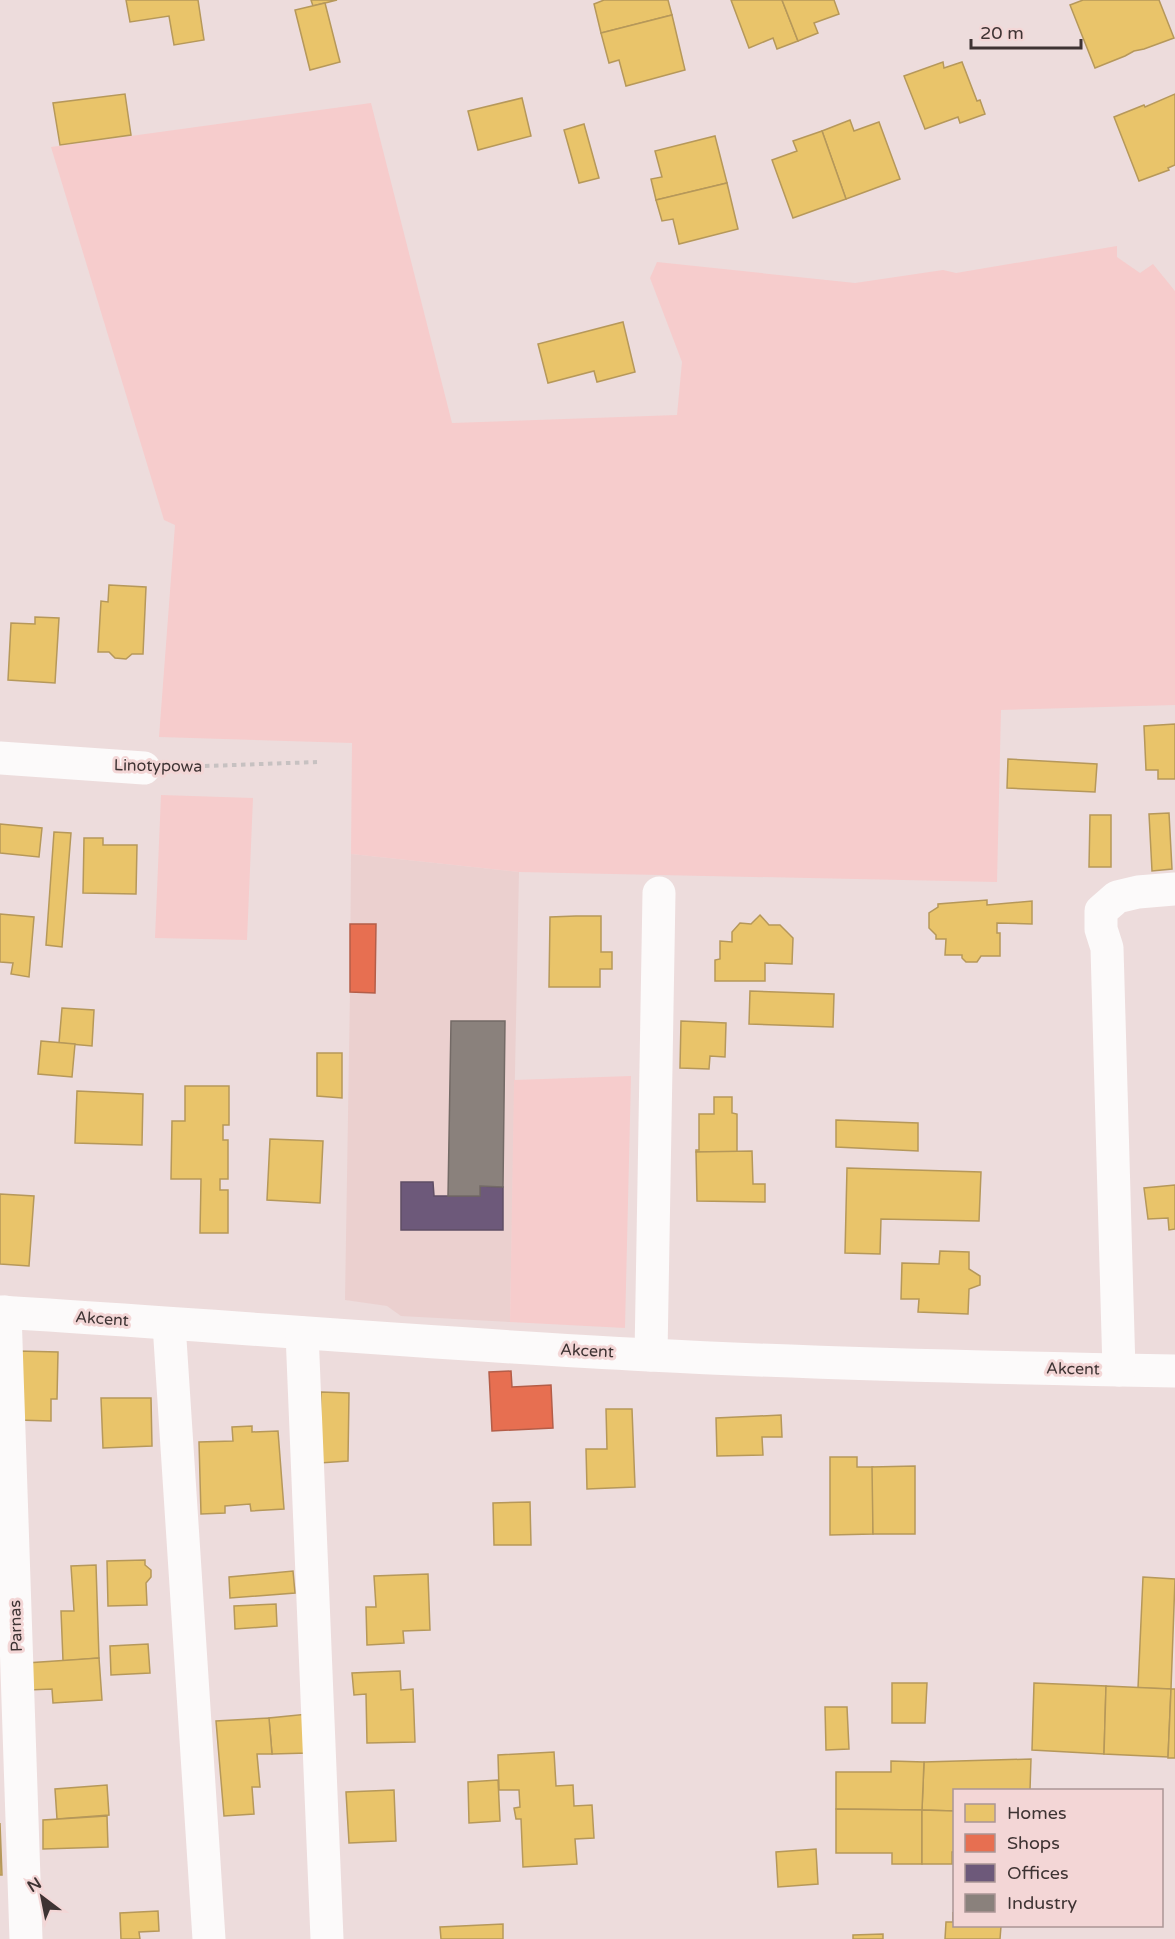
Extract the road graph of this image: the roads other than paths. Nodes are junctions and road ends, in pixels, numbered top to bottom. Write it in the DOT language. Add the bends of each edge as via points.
graph roads {
  1 [pos="0,758"];
  2 [pos="144,768"];
  3 [pos="1175,889"];
  4 [pos="659,893"];
  5 [pos="2,1312"];
  6 [pos="169,1324"];
  7 [pos="302,1333"];
  8 [pos="651,1355"];
  9 [pos="1119,1370"];
  10 [pos="1175,1371"];
  11 [pos="26,1939"];
  12 [pos="209,1939"];
  13 [pos="327,1939"];
  1 -- 2 [label="street, Linotypowa"];
  3 -- 9 [label="street" via="1117,897 1101,911 1107,948"];
  4 -- 8 [label="street"];
  5 -- 6 [label="street, Akcent"];
  5 -- 11 [label="street, Parnas"];
  6 -- 7 [label="street, Akcent"];
  6 -- 12 [label="street"];
  7 -- 8 [label="street, Akcent"];
  7 -- 13 [label="street"];
  8 -- 9 [label="street, Akcent"];
  9 -- 10 [label="street, Akcent"];
}
